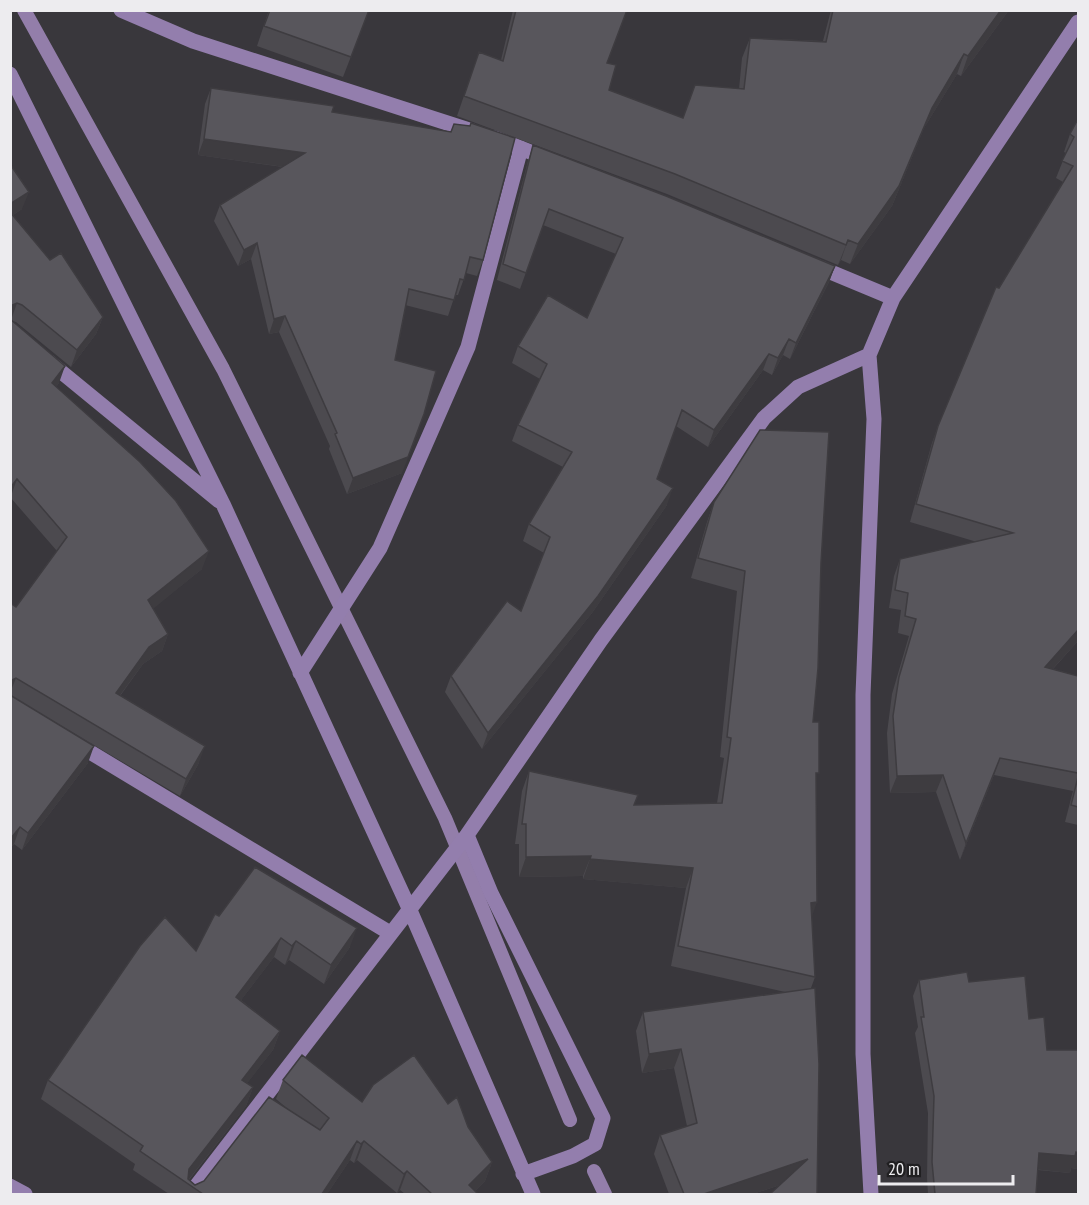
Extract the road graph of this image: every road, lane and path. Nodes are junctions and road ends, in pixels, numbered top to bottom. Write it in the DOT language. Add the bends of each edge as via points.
graph roads {
  1 [pos="121,10"];
  2 [pos="1078,22"];
  3 [pos="10,74"];
  4 [pos="521,148"];
  5 [pos="565,165"];
  6 [pos="796,258"];
  7 [pos="893,298"];
  8 [pos="38,353"];
  9 [pos="869,355"];
  10 [pos="223,504"];
  11 [pos="300,673"];
  12 [pos="62,735"];
  13 [pos="467,834"];
  14 [pos="409,908"];
  15 [pos="390,933"];
  16 [pos="523,1174"];
  17 [pos="10,1186"];
  18 [pos="25,1194"];
  19 [pos="190,1194"];
  20 [pos="533,1194"];
  21 [pos="871,1194"];
  1 -- 4 [label="street" via="193,41"];
  2 -- 7 [label="street"];
  3 -- 10 [label="street"];
  4 -- 5 [label="street"];
  4 -- 11 [label="street" via="468,347 380,548"];
  6 -- 7 [label="street"];
  7 -- 9 [label="street"];
  8 -- 10 [label="street"];
  9 -- 13 [label="street" via="798,387 764,418 601,640"];
  9 -- 21 [label="street" via="874,419 863,695 863,1054"];
  10 -- 11 [label="street"];
  11 -- 14 [label="street"];
  12 -- 15 [label="street"];
  13 -- 14 [label="street"];
  13 -- 16 [label="street" via="491,893 603,1118 595,1144"];
  14 -- 15 [label="street"];
  14 -- 16 [label="street"];
  15 -- 19 [label="street"];
  16 -- 20 [label="street"];
  17 -- 18 [label="street"];
}
